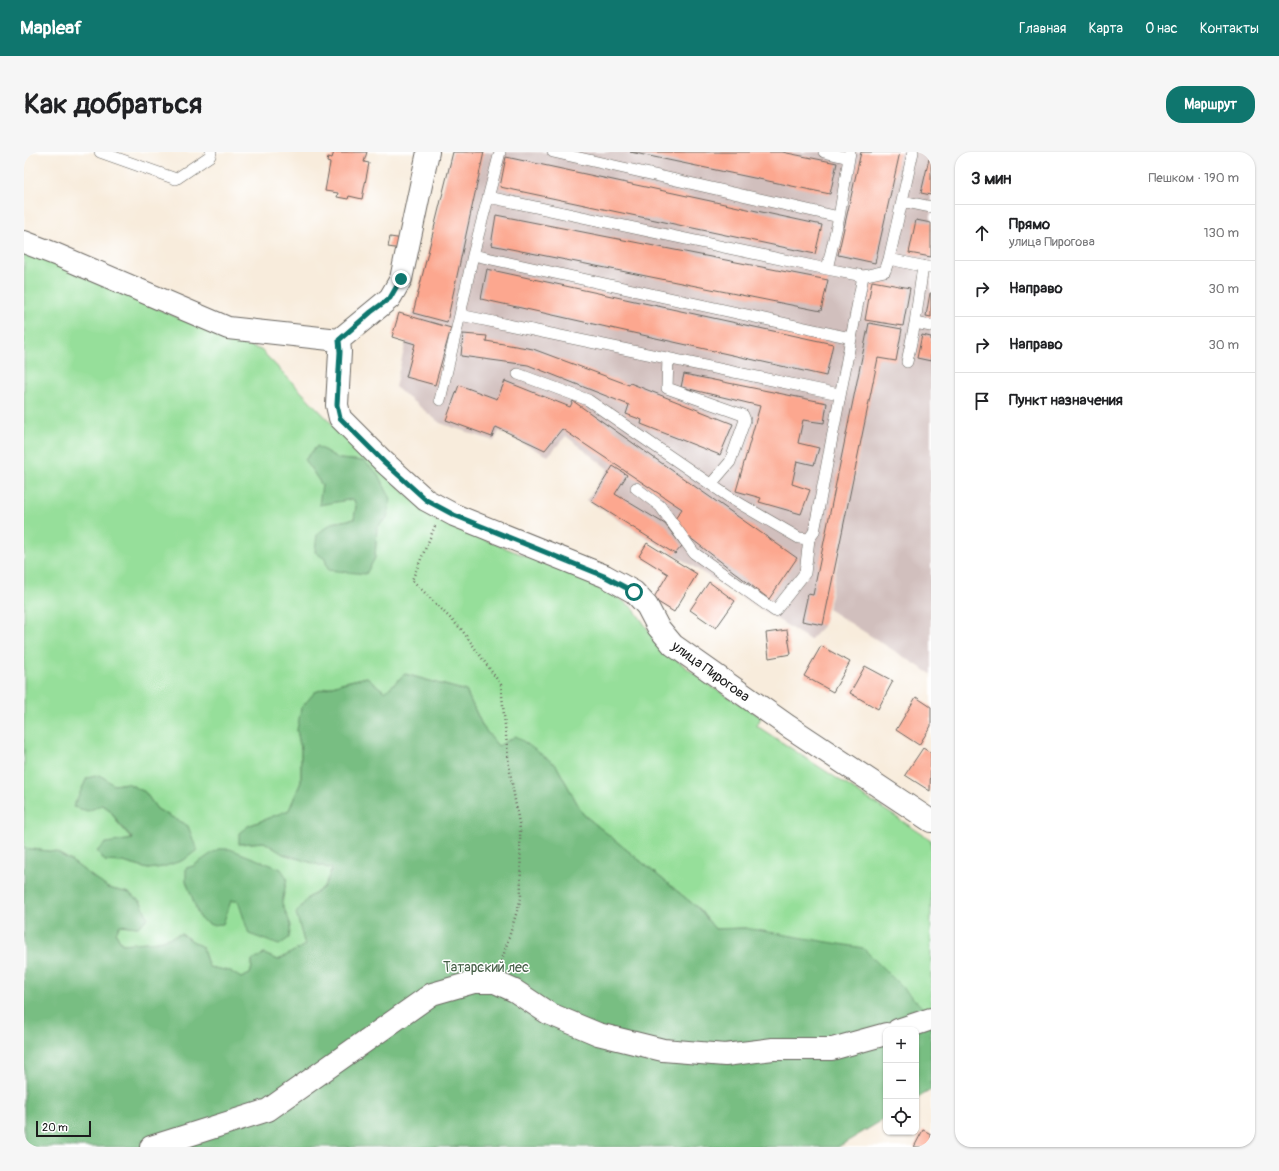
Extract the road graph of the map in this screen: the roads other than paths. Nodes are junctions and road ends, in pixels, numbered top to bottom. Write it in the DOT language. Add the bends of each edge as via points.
graph roads {
  1 [pos="100,152"];
  2 [pos="211,152"];
  3 [pos="428,152"];
  4 [pos="500,152"];
  5 [pos="553,152"];
  6 [pos="824,152"];
  7 [pos="913,152"];
  8 [pos="849,155"];
  9 [pos="488,197"];
  10 [pos="902,201"];
  11 [pos="931,207"];
  12 [pos="839,217"];
  13 [pos="24,242"];
  14 [pos="473,256"];
  15 [pos="889,259"];
  16 [pos="927,267"];
  17 [pos="828,270"];
  18 [pos="863,276"];
  19 [pos="460,315"];
  20 [pos="914,323"];
  21 [pos="931,326"];
  22 [pos="851,338"];
  23 [pos="339,340"];
  24 [pos="668,358"];
  25 [pos="907,362"];
  26 [pos="518,374"];
  27 [pos="839,394"];
  28 [pos="440,400"];
  29 [pos="711,484"];
  30 [pos="636,488"];
  31 [pos="809,539"];
  32 [pos="931,821"];
  33 [pos="931,1019"];
  34 [pos="907,1027"];
  35 [pos="883,1035"];
  36 [pos="151,1147"];
  1 -- 2 [label="lane" via="176,179 210,156"];
  3 -- 23 [label="street" via="401,279 390,298"];
  4 -- 9 [label="lane"];
  5 -- 12 [label="lane"];
  6 -- 8 [label="lane"];
  7 -- 10 [label="lane"];
  8 -- 12 [label="lane"];
  9 -- 14 [label="lane"];
  9 -- 17 [label="lane"];
  10 -- 11 [label="lane"];
  10 -- 15 [label="lane"];
  12 -- 17 [label="lane"];
  13 -- 23 [label="street" via="228,328"];
  14 -- 19 [label="lane"];
  14 -- 22 [label="lane"];
  15 -- 16 [label="lane"];
  15 -- 18 [label="lane" via="885,271"];
  16 -- 20 [label="lane"];
  17 -- 18 [label="lane"];
  18 -- 22 [label="lane"];
  19 -- 24 [label="lane"];
  19 -- 28 [label="lane"];
  20 -- 21 [label="lane"];
  20 -- 25 [label="lane"];
  22 -- 27 [label="lane"];
  23 -- 32 [label="street, улица Пирогова" via="337,405 340,418 426,500 454,515 604,576 634,592 647,606 658,627 673,645 788,726"];
  24 -- 27 [label="lane"];
  24 -- 29 [label="lane" via="667,388 744,417 730,462"];
  26 -- 29 [label="lane" via="588,400"];
  27 -- 31 [label="lane" via="814,532"];
  29 -- 31 [label="lane" via="799,538"];
  30 -- 31 [label="lane" via="660,506 694,553 775,611 805,573"];
  33 -- 34 [label="street"];
  35 -- 36 [label="street" via="832,1049 773,1049 725,1055 664,1050 598,1034 548,1013 515,991 495,982 474,982 432,994 268,1110"];
}
